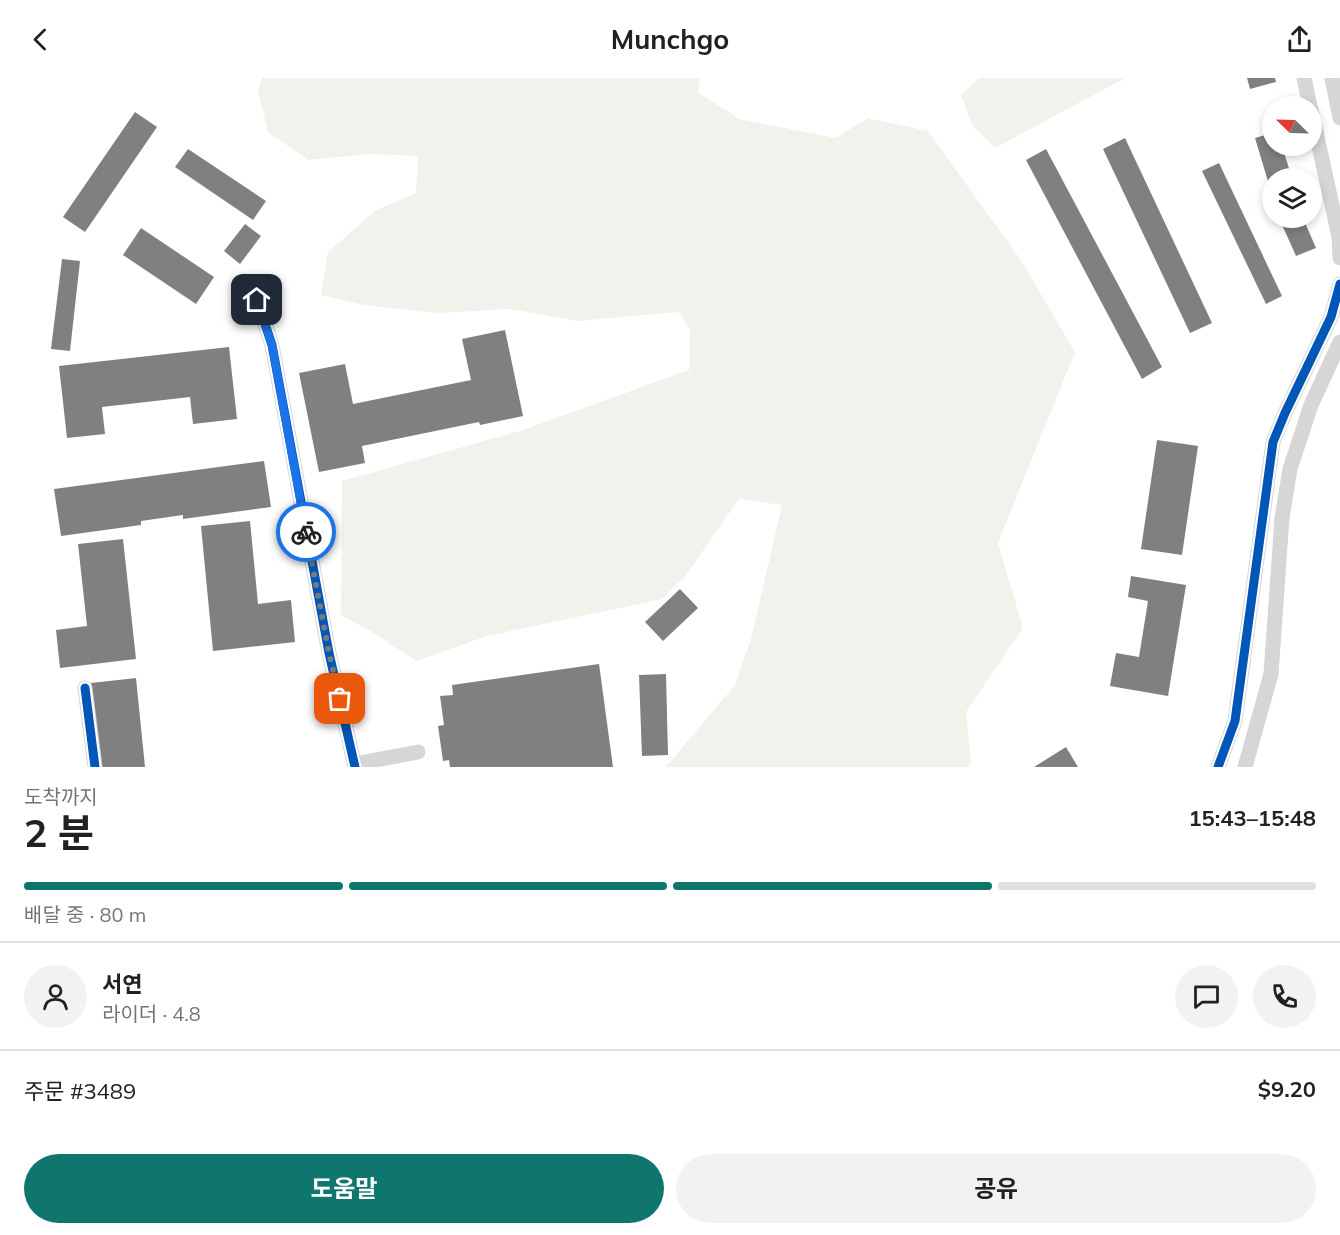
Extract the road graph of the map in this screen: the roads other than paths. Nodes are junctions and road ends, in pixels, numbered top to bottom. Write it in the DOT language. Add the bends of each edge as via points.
graph roads {
  1 [pos="1304,78"];
  2 [pos="1332,78"];
  3 [pos="1308,96"];
  4 [pos="1340,118"];
  5 [pos="1321,156"];
  6 [pos="1340,258"];
  7 [pos="1340,284"];
  8 [pos="257,300"];
  9 [pos="1340,342"];
  10 [pos="85,688"];
  11 [pos="418,752"];
  12 [pos="355,765"];
  13 [pos="95,767"];
  14 [pos="1218,767"];
  15 [pos="1245,767"];
  1 -- 3 [label="street"];
  2 -- 4 [label="street"];
  5 -- 6 [label="street"];
  7 -- 14 [label="street" via="1331,317 1274,442 1235,722"];
  8 -- 12 [label="street" via="272,345 329,653"];
  9 -- 15 [label="street" via="1311,405 1290,469 1282,518 1272,674"];
  10 -- 13 [label="street"];
  11 -- 12 [label="street"];
}
